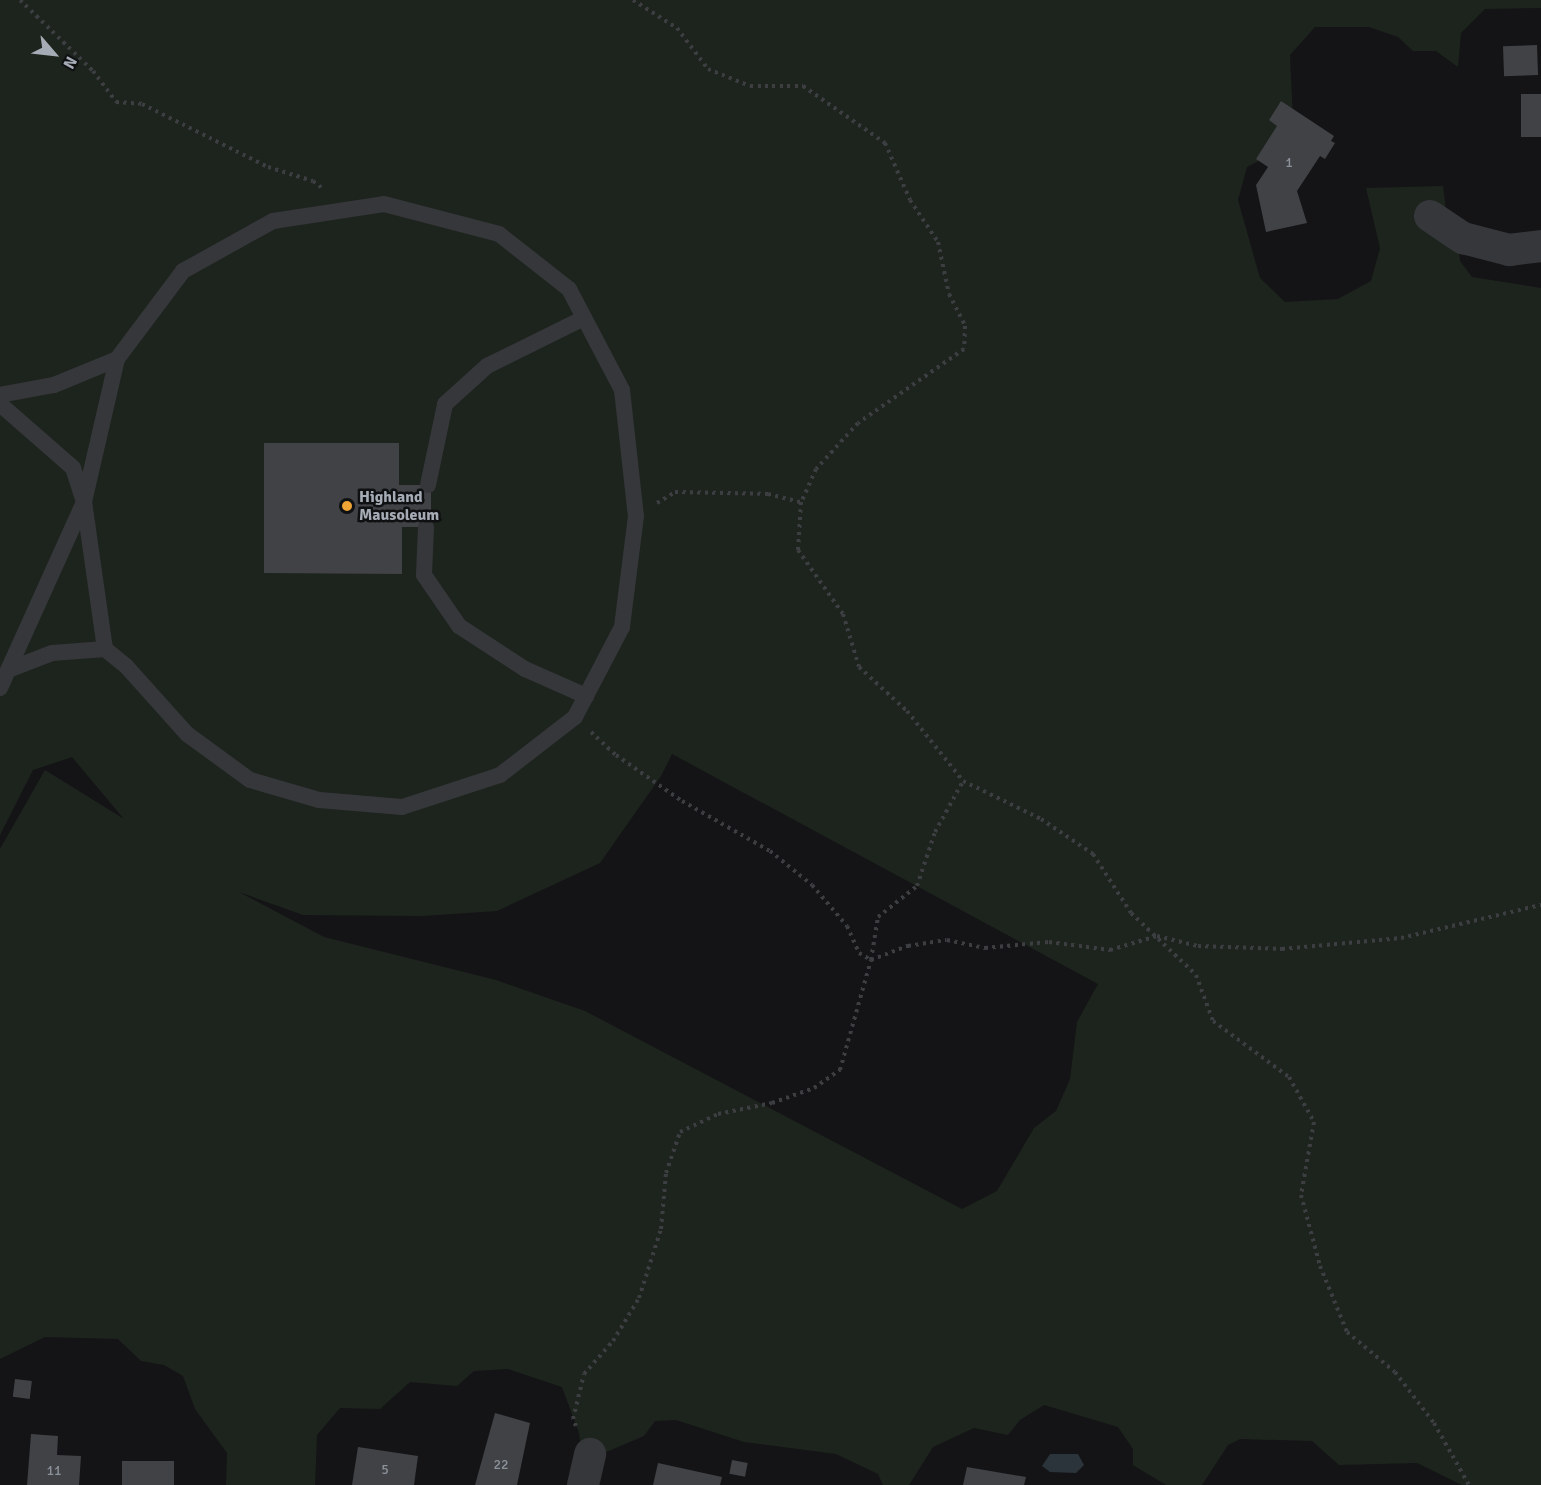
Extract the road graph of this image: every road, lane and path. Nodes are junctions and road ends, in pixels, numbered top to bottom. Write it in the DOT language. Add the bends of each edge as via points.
graph roads {
  1 [pos="20,0"];
  2 [pos="633,0"];
  3 [pos="349,209"];
  4 [pos="1430,216"];
  5 [pos="1541,246"];
  6 [pos="584,318"];
  7 [pos="117,359"];
  8 [pos="0,395"];
  9 [pos="0,404"];
  10 [pos="428,485"];
  11 [pos="84,502"];
  12 [pos="801,502"];
  13 [pos="636,516"];
  14 [pos="426,527"];
  15 [pos="105,650"];
  16 [pos="8,670"];
  17 [pos="0,688"];
  18 [pos="586,696"];
  19 [pos="575,717"];
  20 [pos="963,781"];
  21 [pos="1541,906"];
  22 [pos="1157,936"];
  23 [pos="871,960"];
  24 [pos="590,1454"];
  25 [pos="583,1485"];
  26 [pos="1469,1485"];
  1 -- 3 [label="path" via="93,71 116,102 142,104 268,167 313,181"];
  2 -- 12 [label="path" via="677,28 708,69 750,86 803,86 885,143 910,200 938,242 949,294 965,326 964,349 858,423 816,469"];
  3 -- 6 [label="lane" via="384,204 499,234 569,289"];
  3 -- 7 [label="lane" via="273,221 183,271"];
  4 -- 5 [label="street" via="1463,238 1509,250"];
  6 -- 10 [label="lane" via="487,366 445,404"];
  6 -- 13 [label="lane" via="622,390"];
  7 -- 8 [label="lane" via="54,385"];
  7 -- 11 [label="lane"];
  9 -- 11 [label="lane" via="73,468"];
  11 -- 15 [label="lane"];
  11 -- 16 [label="lane"];
  12 -- 13 [label="path" via="768,494 675,492"];
  12 -- 20 [label="path" via="798,550 843,614 859,667 907,711"];
  13 -- 18 [label="lane" via="622,627"];
  14 -- 18 [label="lane" via="424,575 459,626 525,669"];
  15 -- 16 [label="lane" via="52,653"];
  15 -- 19 [label="lane" via="126,666 187,734 250,780 319,800 402,807 500,775"];
  16 -- 17 [label="lane"];
  18 -- 19 [label="lane"];
  19 -- 23 [label="path" via="626,762 682,801 770,851 812,885 847,926 859,953"];
  20 -- 22 [label="path" via="1041,819 1093,854 1131,913"];
  20 -- 23 [label="path" via="934,832 916,886 878,917"];
  21 -- 22 [label="path" via="1401,938 1282,949 1198,946"];
  22 -- 23 [label="path" via="1110,950 1049,942 985,948 947,940 908,946"];
  22 -- 26 [label="path" via="1196,975 1213,1021 1289,1077 1314,1122 1301,1195 1320,1266 1347,1332 1395,1372 1434,1423"];
  23 -- 24 [label="path" via="840,1070 814,1088 772,1103 718,1114 680,1132 666,1173 661,1229 639,1298 614,1341 584,1374 573,1419"];
  24 -- 25 [label="street"];
}
